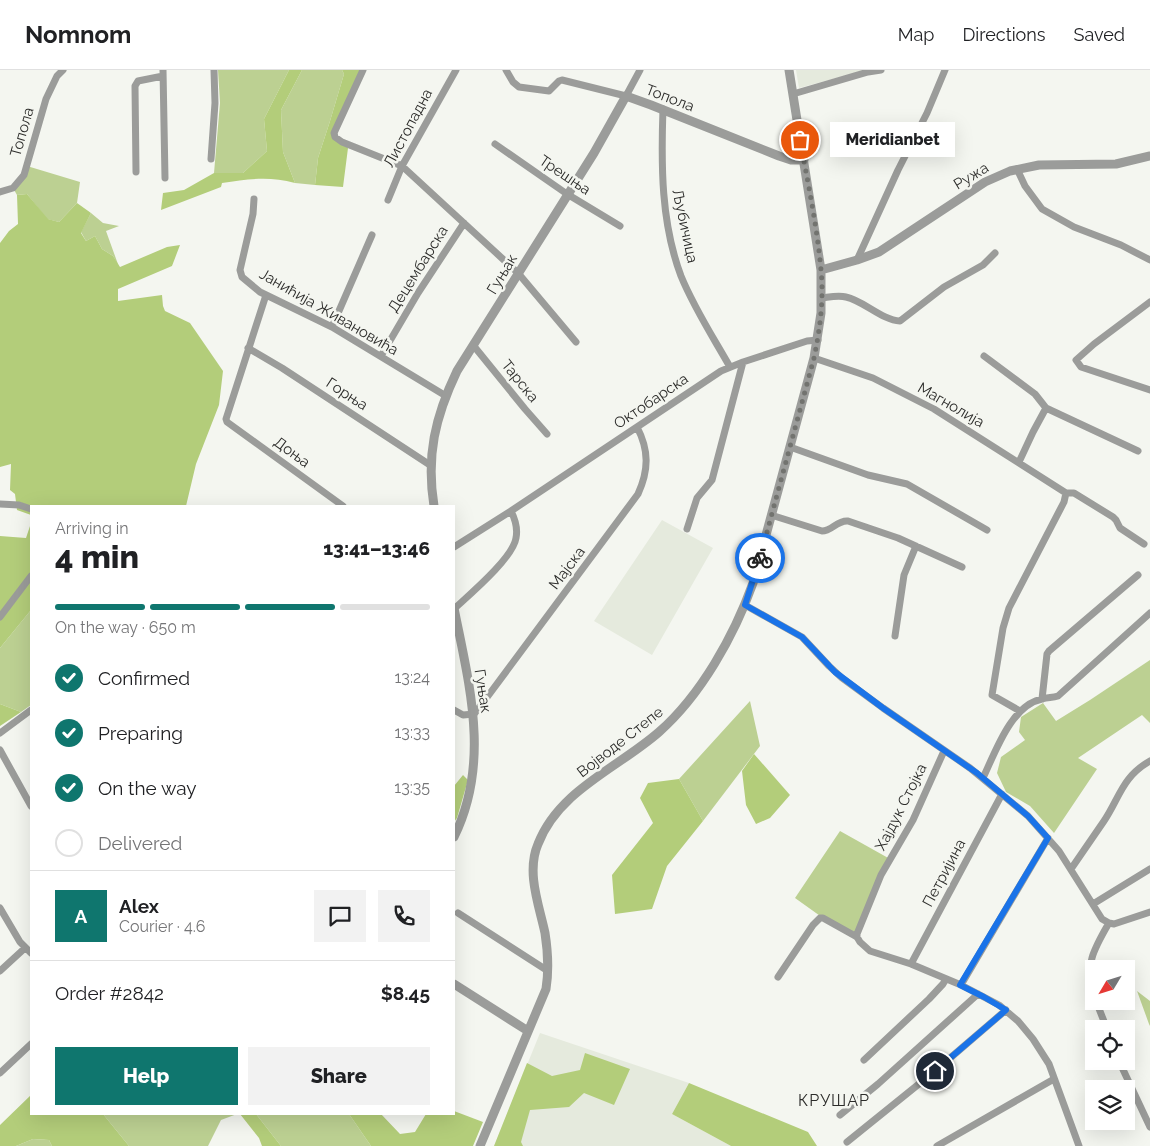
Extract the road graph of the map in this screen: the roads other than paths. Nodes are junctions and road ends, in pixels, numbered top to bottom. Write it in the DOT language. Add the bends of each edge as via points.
graph roads {
  1 [pos="62,70"];
  2 [pos="214,70"];
  3 [pos="363,70"];
  4 [pos="456,70"];
  5 [pos="506,70"];
  6 [pos="640,70"];
  7 [pos="789,70"];
  8 [pos="881,70"];
  9 [pos="945,70"];
  10 [pos="163,73"];
  11 [pos="793,94"];
  12 [pos="626,96"];
  13 [pos="663,109"];
  14 [pos="496,144"];
  15 [pos="1150,156"];
  16 [pos="211,159"];
  17 [pos="804,160"];
  18 [pos="402,166"];
  19 [pos="1017,169"];
  20 [pos="136,172"];
  21 [pos="165,178"];
  22 [pos="0,192"];
  23 [pos="567,194"];
  24 [pos="254,200"];
  25 [pos="388,200"];
  26 [pos="464,224"];
  27 [pos="620,226"];
  28 [pos="372,235"];
  29 [pos="995,253"];
  30 [pos="857,260"];
  31 [pos="1150,260"];
  32 [pos="822,270"];
  33 [pos="518,273"];
  34 [pos="266,295"];
  35 [pos="822,298"];
  36 [pos="1150,302"];
  37 [pos="332,327"];
  38 [pos="818,340"];
  39 [pos="576,342"];
  40 [pos="473,345"];
  41 [pos="248,348"];
  42 [pos="381,356"];
  43 [pos="984,356"];
  44 [pos="814,358"];
  45 [pos="743,362"];
  46 [pos="730,367"];
  47 [pos="1150,390"];
  48 [pos="446,396"];
  49 [pos="1046,408"];
  50 [pos="637,427"];
  51 [pos="547,434"];
  52 [pos="790,447"];
  53 [pos="1138,451"];
  54 [pos="1019,462"];
  55 [pos="430,464"];
  56 [pos="1066,493"];
  57 [pos="0,504"];
  58 [pos="343,505"];
  59 [pos="434,505"];
  60 [pos="30,509"];
  61 [pos="511,511"];
  62 [pos="771,515"];
  63 [pos="687,529"];
  64 [pos="986,530"];
  65 [pos="1144,544"];
  66 [pos="455,546"];
  67 [pos="916,546"];
  68 [pos="962,566"];
  69 [pos="1138,575"];
  70 [pos="30,577"];
  71 [pos="745,605"];
  72 [pos="455,607"];
  73 [pos="455,613"];
  74 [pos="1150,613"];
  75 [pos="0,617"];
  76 [pos="894,636"];
  77 [pos="1042,699"];
  78 [pos="30,711"];
  79 [pos="455,711"];
  80 [pos="1020,711"];
  81 [pos="474,714"];
  82 [pos="0,733"];
  83 [pos="0,750"];
  84 [pos="944,751"];
  85 [pos="1150,761"];
  86 [pos="983,778"];
  87 [pos="1002,794"];
  88 [pos="30,804"];
  89 [pos="455,834"];
  90 [pos="1048,838"];
  91 [pos="1071,869"];
  92 [pos="1150,869"];
  93 [pos="1093,904"];
  94 [pos="0,908"];
  95 [pos="1150,912"];
  96 [pos="458,913"];
  97 [pos="1109,923"];
  98 [pos="857,938"];
  99 [pos="28,950"];
  100 [pos="1092,960"];
  101 [pos="911,964"];
  102 [pos="0,971"];
  103 [pos="548,971"];
  104 [pos="778,977"];
  105 [pos="946,979"];
  106 [pos="455,985"];
  107 [pos="960,985"];
  108 [pos="978,994"];
  109 [pos="1006,1010"];
  110 [pos="528,1031"];
  111 [pos="30,1045"];
  112 [pos="864,1060"];
  113 [pos="1123,1070"];
  114 [pos="0,1073"];
  115 [pos="1054,1079"];
  116 [pos="840,1115"];
  117 [pos="1150,1127"];
  118 [pos="847,1142"];
  119 [pos="480,1146"];
  120 [pos="938,1146"];
  121 [pos="1079,1146"];
  1 -- 22 [label="street, Топола" via="46,99 24,175 13,188"];
  2 -- 16 [label="street"];
  3 -- 18 [label="street" via="335,137"];
  4 -- 18 [label="street, Листопадна"];
  5 -- 12 [label="street, Топола" via="519,87 549,91 562,80"];
  6 -- 12 [label="street, Гуњак"];
  7 -- 11 [label="street, Војводе Степе"];
  8 -- 11 [label="street"];
  9 -- 30 [label="street"];
  10 -- 20 [label="street" via="138,81 135,86"];
  10 -- 21 [label="street"];
  11 -- 17 [label="street, Војводе Степе"];
  12 -- 13 [label="street, Топола"];
  12 -- 23 [label="street, Гуњак"];
  13 -- 17 [label="street, Топола" via="779,156"];
  13 -- 46 [label="street, Љубичица" via="661,178 673,251 697,310"];
  14 -- 23 [label="street, Трешња"];
  15 -- 19 [label="street, Ружа" via="1116,164 1046,165"];
  17 -- 32 [label="street, Војводе Степе"];
  18 -- 25 [label="street, Листопадна"];
  18 -- 26 [label="street"];
  19 -- 30 [label="street, Ружа" via="985,182 886,248"];
  19 -- 31 [label="street" via="1042,209 1074,227"];
  23 -- 27 [label="street, Трешња"];
  23 -- 33 [label="street, Гуњак"];
  24 -- 34 [label="street, Јанићија Живановића" via="240,272"];
  26 -- 33 [label="street"];
  26 -- 42 [label="street, Децембарска"];
  28 -- 37 [label="street"];
  29 -- 35 [label="street" via="983,265 944,286 900,321 848,298"];
  30 -- 32 [label="street, Ружа"];
  32 -- 35 [label="street, Војводе Степе"];
  33 -- 39 [label="street"];
  33 -- 40 [label="street, Гуњак"];
  34 -- 37 [label="street, Јанићија Живановића"];
  34 -- 41 [label="street"];
  35 -- 38 [label="street, Војводе Степе"];
  36 -- 47 [label="street" via="1076,360 1080,366"];
  37 -- 42 [label="street, Јанићија Живановића"];
  38 -- 44 [label="street, Војводе Степе"];
  38 -- 45 [label="street, Октобарска"];
  40 -- 48 [label="street, Гуњак"];
  40 -- 51 [label="street, Тарска"];
  41 -- 55 [label="street, Горња"];
  41 -- 58 [label="street, Доња" via="226,419 229,424"];
  42 -- 48 [label="street, Јанићија Живановића"];
  43 -- 49 [label="street" via="1035,394"];
  44 -- 52 [label="street, Војводе Степе"];
  44 -- 54 [label="street, Магнолија" via="889,386 953,420"];
  45 -- 46 [label="street, Октобарска"];
  45 -- 63 [label="street" via="712,480 697,498"];
  46 -- 50 [label="street, Октобарска"];
  48 -- 55 [label="street, Гуњак" via="436,422"];
  49 -- 53 [label="street"];
  49 -- 54 [label="street"];
  50 -- 61 [label="street, Октобарска"];
  50 -- 81 [label="street, Мајска" via="643,439 647,465 638,494"];
  52 -- 62 [label="street, Војводе Степе"];
  52 -- 64 [label="street" via="868,476 906,484"];
  54 -- 56 [label="street, Магнолија"];
  55 -- 59 [label="street, Гуњак"];
  56 -- 65 [label="street, Магнолија" via="1074,492 1113,517 1120,528"];
  56 -- 80 [label="street" via="1003,628 991,692 994,697"];
  57 -- 60 [label="street"];
  61 -- 66 [label="street, Октобарска"];
  61 -- 72 [label="street" via="516,527 512,549"];
  62 -- 67 [label="street" via="822,531 841,521 848,521"];
  62 -- 71 [label="street, Војводе Степе"];
  67 -- 68 [label="street"];
  67 -- 76 [label="street" via="904,575"];
  69 -- 77 [label="street" via="1050,651"];
  70 -- 75 [label="street"];
  71 -- 84 [label="street, Хајдук Стојка" via="802,637 842,678"];
  71 -- 103 [label="street, Војводе Степе" via="713,664 681,710 650,740 572,796 543,832 533,868"];
  73 -- 81 [label="street, Гуњак"];
  74 -- 77 [label="street" via="1058,696"];
  77 -- 80 [label="street"];
  78 -- 82 [label="street"];
  79 -- 81 [label="street" via="463,716"];
  80 -- 86 [label="street" via="1008,727"];
  81 -- 89 [label="street, Гуњак" via="474,766 465,809"];
  83 -- 88 [label="street"];
  84 -- 86 [label="street"];
  84 -- 98 [label="street, Хајдук Стојка" via="913,820 881,875"];
  85 -- 91 [label="street" via="1138,768 1123,785 1105,820"];
  86 -- 87 [label="street"];
  87 -- 90 [label="street"];
  87 -- 101 [label="street, Петријина"];
  90 -- 91 [label="street"];
  90 -- 107 [label="street"];
  91 -- 93 [label="street"];
  92 -- 93 [label="street"];
  93 -- 97 [label="street" via="1102,919"];
  94 -- 99 [label="street"];
  95 -- 97 [label="street"];
  96 -- 103 [label="street"];
  97 -- 100 [label="street"];
  98 -- 101 [label="street" via="870,951"];
  98 -- 104 [label="street" via="820,918"];
  99 -- 102 [label="street"];
  101 -- 105 [label="street"];
  103 -- 110 [label="street, Војводе Степе" via="546,989"];
  105 -- 107 [label="street"];
  105 -- 112 [label="street"];
  106 -- 110 [label="street"];
  107 -- 108 [label="street"];
  108 -- 109 [label="street"];
  108 -- 116 [label="street"];
  109 -- 115 [label="street" via="1033,1040 1049,1064"];
  109 -- 118 [label="street"];
  110 -- 119 [label="street, Војводе Степе"];
  111 -- 114 [label="street"];
  113 -- 117 [label="street"];
  115 -- 120 [label="street"];
  115 -- 121 [label="street"];
}
